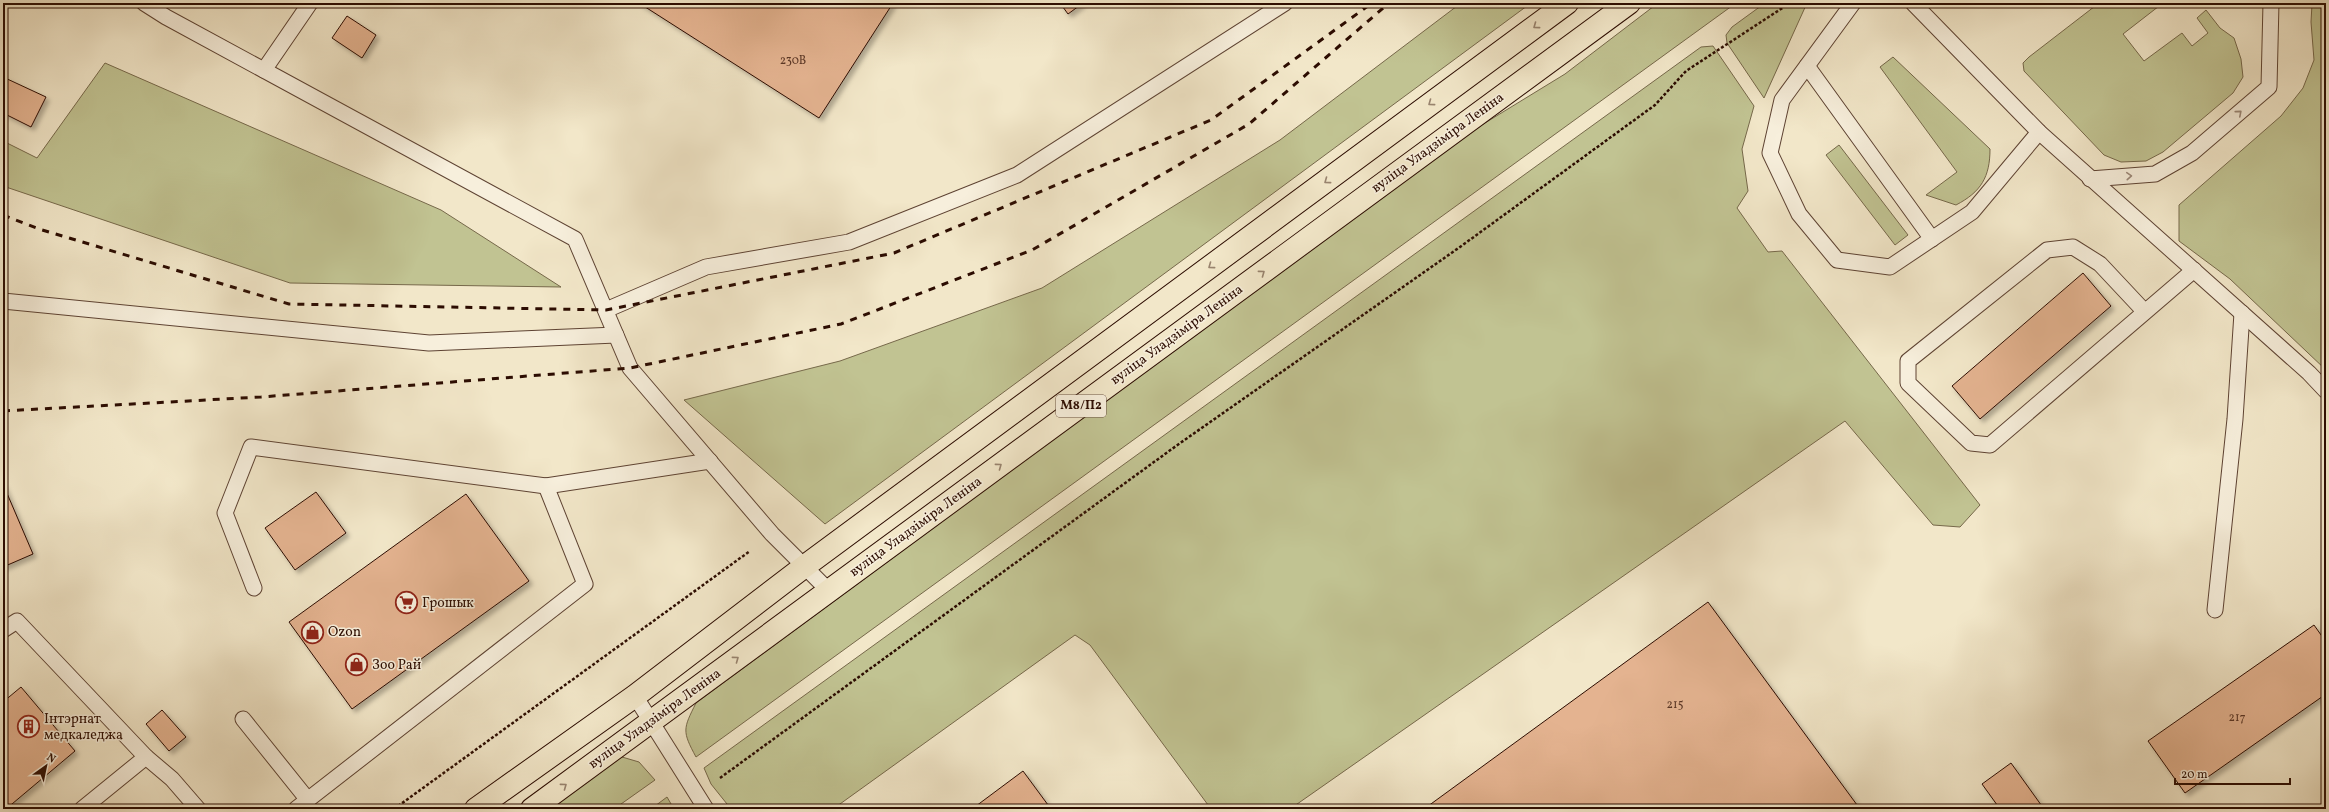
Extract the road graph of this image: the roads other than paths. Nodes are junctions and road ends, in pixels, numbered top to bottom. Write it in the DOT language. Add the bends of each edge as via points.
graph roads {
  1 [pos="144,3"];
  2 [pos="310,3"];
  3 [pos="1285,3"];
  4 [pos="1567,3"];
  5 [pos="1629,3"];
  6 [pos="1854,3"];
  7 [pos="1913,3"];
  8 [pos="2272,3"];
  9 [pos="1807,66"];
  10 [pos="264,70"];
  11 [pos="2039,132"];
  12 [pos="2090,179"];
  13 [pos="1932,239"];
  14 [pos="2194,270"];
  15 [pos="3,302"];
  16 [pos="606,310"];
  17 [pos="2145,312"];
  18 [pos="2242,314"];
  19 [pos="616,336"];
  20 [pos="2326,391"];
  21 [pos="710,461"];
  22 [pos="546,486"];
  23 [pos="805,566"];
  24 [pos="254,588"];
  25 [pos="829,592"];
  26 [pos="2215,610"];
  27 [pos="3,630"];
  28 [pos="635,696"];
  29 [pos="243,719"];
  30 [pos="651,722"];
  31 [pos="146,757"];
  32 [pos="308,800"];
  33 [pos="82,809"];
  34 [pos="198,809"];
  35 [pos="296,809"];
  36 [pos="476,809"];
  37 [pos="532,809"];
  38 [pos="706,809"];
  1 -- 10 [label="lane"];
  2 -- 10 [label="lane"];
  3 -- 16 [label="lane" via="1018,174 849,242 706,267"];
  4 -- 23 [label="main road, М8/П2, one-way"];
  25 -- 5 [label="main road, вуліца Уладзіміра Леніна / М8/П2, one-way"];
  6 -- 9 [label="lane"];
  7 -- 11 [label="lane"];
  12 -- 8 [label="lane, one-way" via="2155,174 2192,153 2268,87"];
  9 -- 13 [label="lane"];
  9 -- 13 [label="lane" via="1782,100 1770,153 1799,214 1837,260 1890,267"];
  10 -- 16 [label="lane" via="576,239"];
  11 -- 12 [label="lane"];
  11 -- 13 [label="lane" via="1972,212"];
  12 -- 14 [label="lane"];
  14 -- 17 [label="lane"];
  14 -- 18 [label="lane"];
  15 -- 19 [label="lane" via="429,343"];
  16 -- 19 [label="lane"];
  17 -- 17 [label="lane" via="1990,445 1971,443 1908,383 1908,361 2047,250 2073,247 2100,264"];
  18 -- 20 [label="lane"];
  18 -- 26 [label="lane" via="2235,419"];
  19 -- 21 [label="lane" via="630,368"];
  21 -- 22 [label="lane"];
  21 -- 23 [label="lane" via="772,534"];
  22 -- 24 [label="lane" via="251,447 225,513"];
  22 -- 32 [label="lane" via="585,584"];
  23 -- 25 [label="lane"];
  23 -- 28 [label="main road, М8/П2"];
  30 -- 25 [label="main road, вуліца Уладзіміра Леніна / М8/П2, one-way"];
  27 -- 31 [label="lane" via="17,621"];
  28 -- 30 [label="lane"];
  28 -- 36 [label="main road, М8/П2"];
  29 -- 32 [label="lane"];
  37 -- 30 [label="main road, вуліца Уладзіміра Леніна / М8/П2, one-way"];
  30 -- 38 [label="lane"];
  31 -- 33 [label="lane"];
  31 -- 34 [label="lane" via="172,779"];
  32 -- 35 [label="lane"];
}
